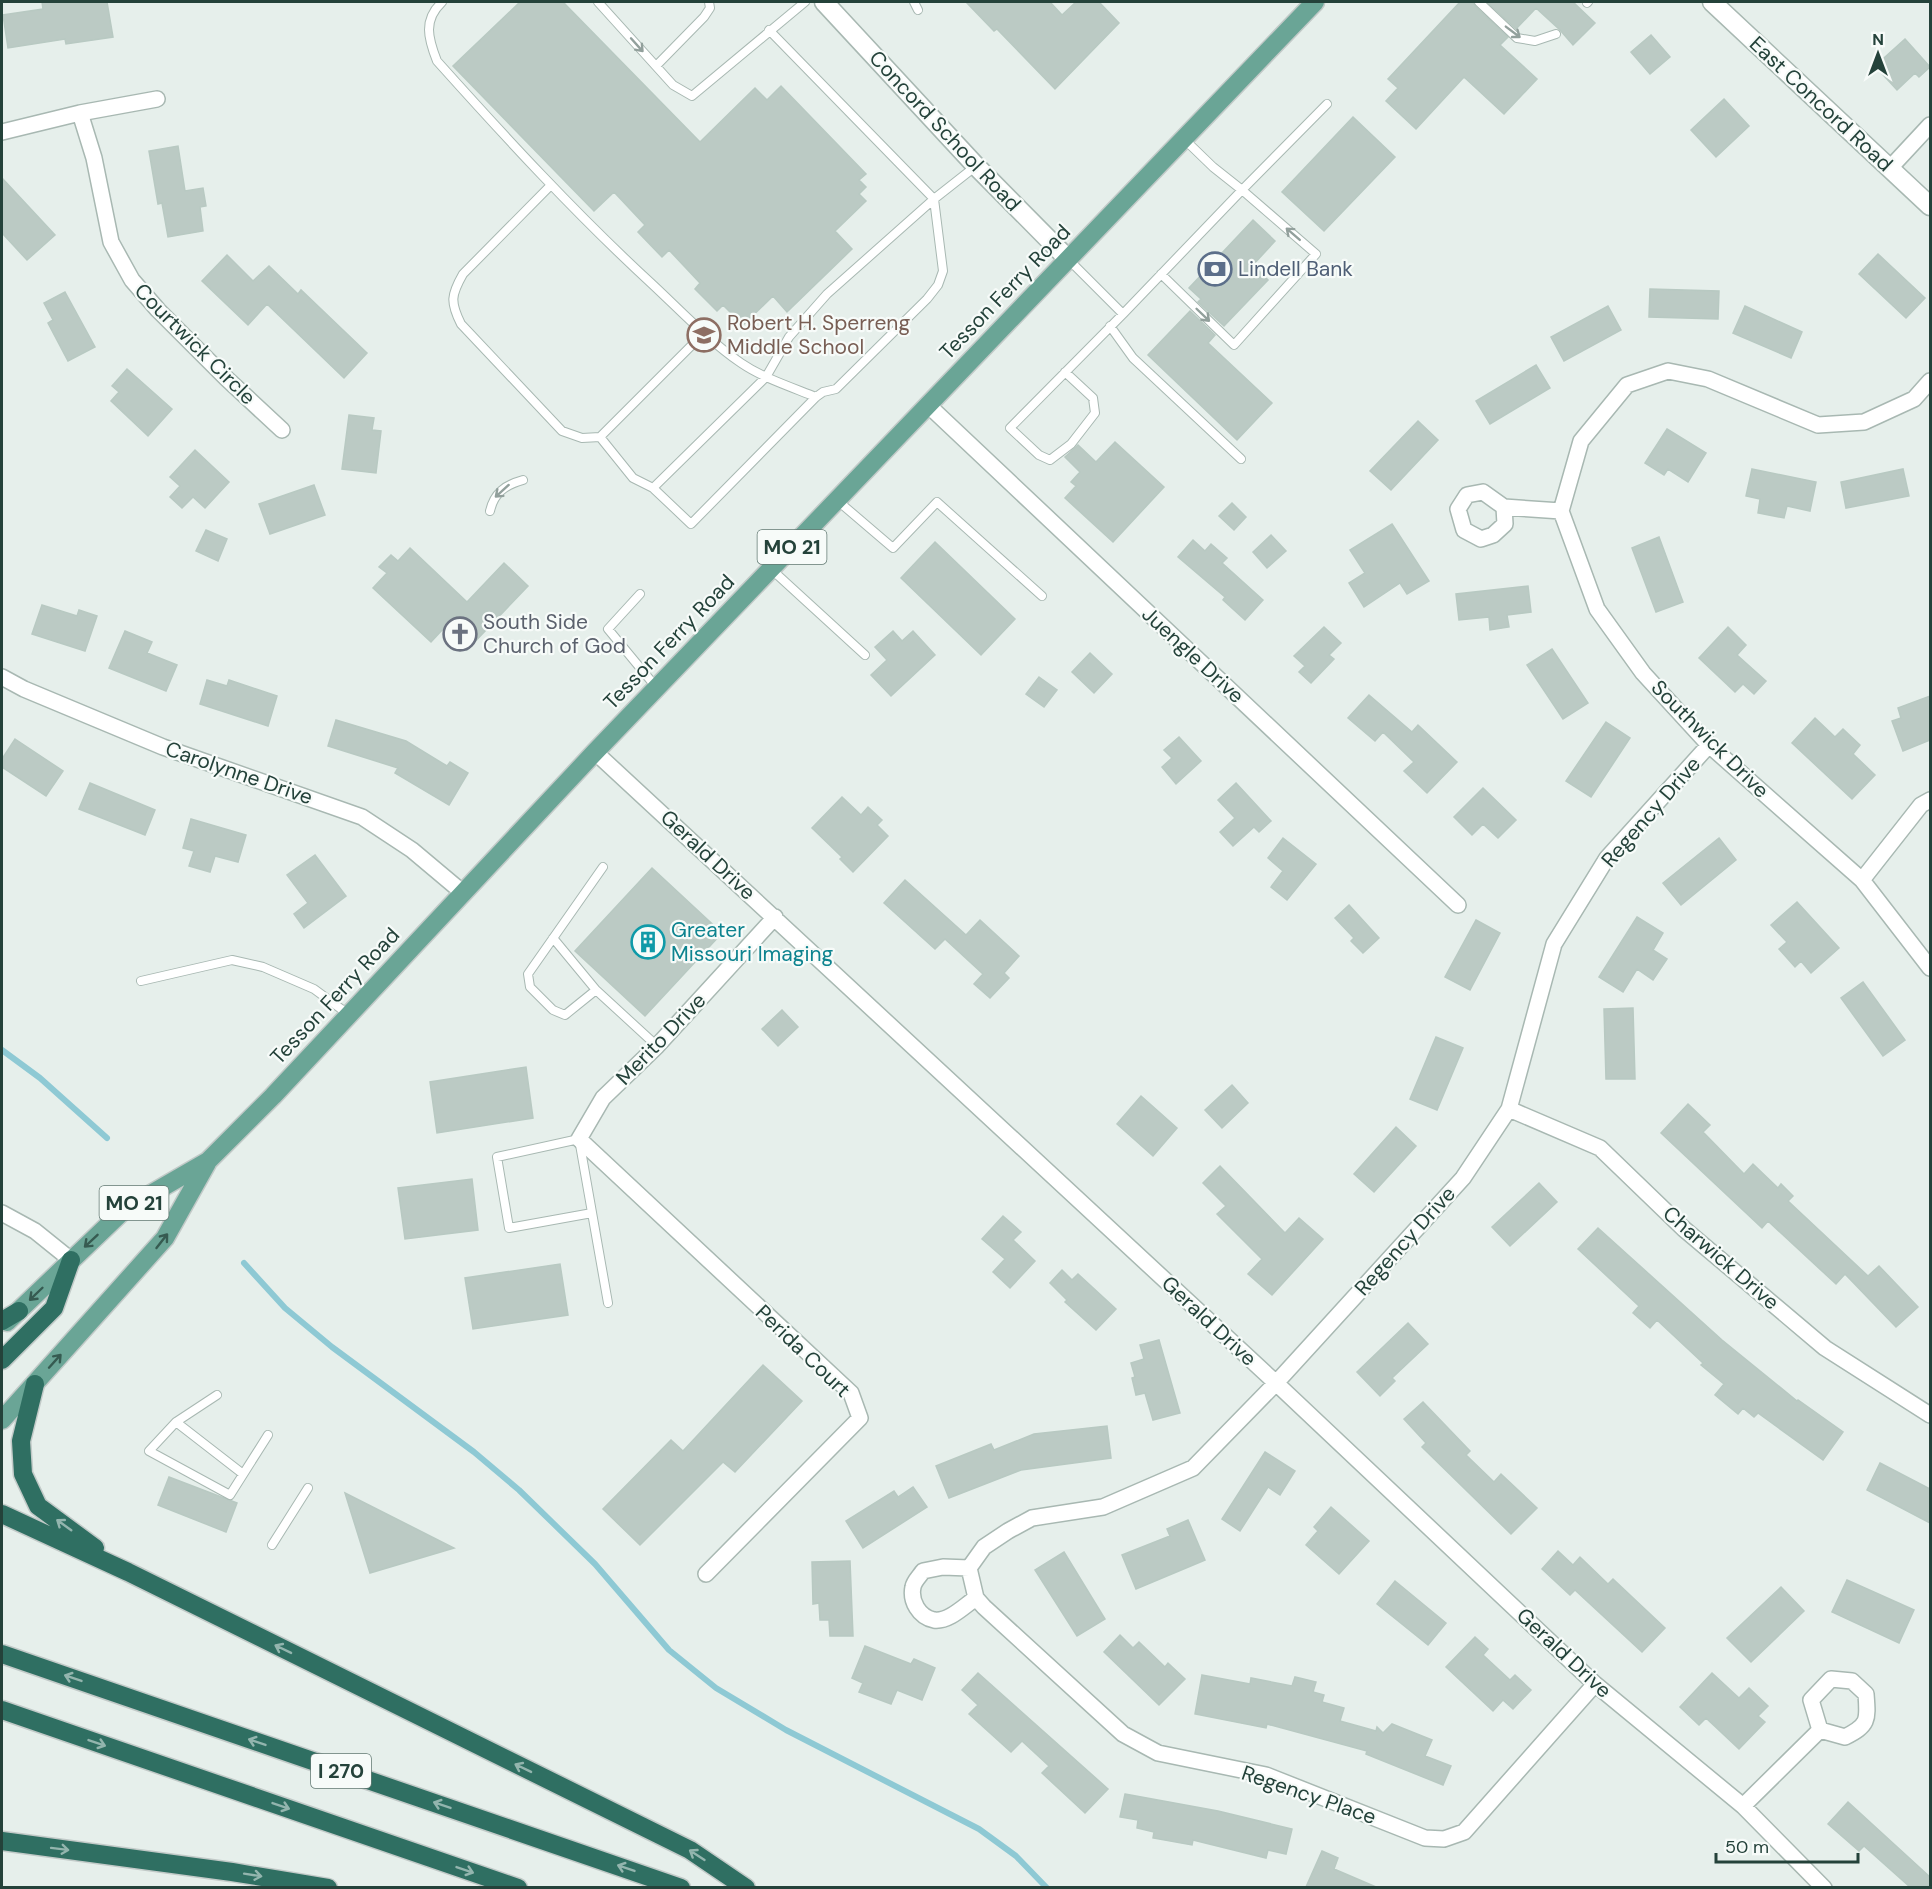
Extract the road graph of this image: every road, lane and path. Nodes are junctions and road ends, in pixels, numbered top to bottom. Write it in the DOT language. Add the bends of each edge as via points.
graph roads {
  1 [pos="442,2"];
  2 [pos="598,2"];
  3 [pos="709,2"];
  4 [pos="805,2"];
  5 [pos="824,2"];
  6 [pos="1315,2"];
  7 [pos="1479,2"];
  8 [pos="1712,2"];
  9 [pos="769,30"];
  10 [pos="1556,34"];
  11 [pos="656,66"];
  12 [pos="157,99"];
  13 [pos="1327,104"];
  14 [pos="80,113"];
  15 [pos="1930,125"];
  16 [pos="2,132"];
  17 [pos="1183,138"];
  18 [pos="976,166"];
  19 [pos="1890,168"];
  20 [pos="551,185"];
  21 [pos="1242,190"];
  22 [pos="934,199"];
  23 [pos="1930,206"];
  24 [pos="1068,259"];
  25 [pos="1161,274"];
  26 [pos="1123,314"];
  27 [pos="1110,326"];
  28 [pos="704,333"];
  29 [pos="1065,372"];
  30 [pos="766,376"];
  31 [pos="1930,381"];
  32 [pos="816,397"];
  33 [pos="928,405"];
  34 [pos="282,430"];
  35 [pos="600,437"];
  36 [pos="1241,459"];
  37 [pos="523,480"];
  38 [pos="653,488"];
  39 [pos="837,500"];
  40 [pos="1504,507"];
  41 [pos="490,511"];
  42 [pos="1561,511"];
  43 [pos="771,569"];
  44 [pos="640,594"];
  45 [pos="1042,596"];
  46 [pos="865,655"];
  47 [pos="2,677"];
  48 [pos="657,688"];
  49 [pos="1709,744"];
  50 [pos="595,752"];
  51 [pos="1930,800"];
  52 [pos="603,867"];
  53 [pos="1862,880"];
  54 [pos="462,892"];
  55 [pos="1458,905"];
  56 [pos="775,917"];
  57 [pos="553,938"];
  58 [pos="1930,968"];
  59 [pos="141,981"];
  60 [pos="596,990"];
  61 [pos="348,1014"];
  62 [pos="657,1047"];
  63 [pos="1509,1109"];
  64 [pos="579,1139"];
  65 [pos="208,1161"];
  66 [pos="2,1213"];
  67 [pos="592,1213"];
  68 [pos="71,1260"];
  69 [pos="608,1303"];
  70 [pos="19,1311"];
  71 [pos="2,1321"];
  72 [pos="2,1327"];
  73 [pos="2,1360"];
  74 [pos="1276,1383"];
  75 [pos="34,1384"];
  76 [pos="217,1395"];
  77 [pos="1930,1415"];
  78 [pos="2,1420"];
  79 [pos="176,1422"];
  80 [pos="268,1435"];
  81 [pos="243,1474"];
  82 [pos="308,1488"];
  83 [pos="2,1514"];
  84 [pos="272,1545"];
  85 [pos="969,1568"];
  86 [pos="128,1572"];
  87 [pos="706,1574"];
  88 [pos="976,1598"];
  89 [pos="2,1654"];
  90 [pos="1595,1684"];
  91 [pos="2,1710"];
  92 [pos="1820,1730"];
  93 [pos="1743,1806"];
  94 [pos="2,1842"];
  95 [pos="328,1887"];
  96 [pos="518,1887"];
  97 [pos="681,1887"];
  98 [pos="746,1887"];
  99 [pos="1824,1887"];
  1 -- 20 [label="lane" via="432,11 428,38 436,61"];
  2 -- 11 [label="lane, one-way"];
  3 -- 11 [label="lane" via="704,17"];
  4 -- 9 [label="lane"];
  5 -- 18 [label="street, Concord School Road"];
  6 -- 17 [label="main road, Tesson Ferry Road / MO 21"];
  7 -- 10 [label="lane, one-way" via="1517,38 1535,41"];
  8 -- 19 [label="street, East Concord Road"];
  9 -- 11 [label="lane" via="693,96 673,85"];
  9 -- 22 [label="lane"];
  12 -- 14 [label="street"];
  13 -- 21 [label="lane"];
  14 -- 16 [label="street"];
  14 -- 34 [label="street, Courtwick Circle" via="94,158 111,242 132,280"];
  15 -- 19 [label="street"];
  17 -- 21 [label="lane"];
  17 -- 24 [label="main road, Tesson Ferry Road / MO 21"];
  18 -- 22 [label="lane"];
  18 -- 24 [label="street, Concord School Road"];
  19 -- 23 [label="street, East Concord Road"];
  20 -- 28 [label="lane"];
  20 -- 35 [label="lane" via="464,274 454,290 453,308 461,324 562,431 582,438"];
  21 -- 25 [label="lane"];
  25 -- 21 [label="lane, one-way" via="1234,345 1316,254"];
  22 -- 30 [label="lane" via="827,294 789,337"];
  22 -- 32 [label="lane" via="943,271 938,285 836,389"];
  24 -- 26 [label="lane"];
  24 -- 33 [label="main road, Tesson Ferry Road / MO 21"];
  25 -- 26 [label="lane"];
  26 -- 27 [label="lane"];
  27 -- 29 [label="lane"];
  27 -- 36 [label="lane" via="1133,358"];
  28 -- 30 [label="lane" via="742,364"];
  28 -- 35 [label="lane"];
  29 -- 29 [label="lane" via="1010,428 1050,460 1071,444 1095,413 1094,398"];
  30 -- 32 [label="lane"];
  30 -- 38 [label="lane"];
  31 -- 42 [label="street" via="1914,399 1864,422 1818,425 1708,379 1668,371 1627,385 1581,441"];
  32 -- 38 [label="lane" via="691,524"];
  33 -- 39 [label="main road, Tesson Ferry Road / MO 21"];
  33 -- 55 [label="street, Juengle Drive"];
  35 -- 38 [label="lane" via="633,478"];
  37 -- 41 [label="lane, one-way" via="500,491"];
  39 -- 43 [label="main road, Tesson Ferry Road / MO 21"];
  39 -- 45 [label="lane" via="893,548 937,502"];
  40 -- 42 [label="street"];
  42 -- 49 [label="street, Southwick Drive" via="1597,609 1644,674"];
  43 -- 46 [label="lane"];
  43 -- 48 [label="main road, Tesson Ferry Road / MO 21"];
  44 -- 48 [label="lane" via="608,629"];
  47 -- 54 [label="street, Carolynne Drive" via="163,747 362,816 412,850"];
  48 -- 50 [label="main road, Tesson Ferry Road / MO 21"];
  49 -- 53 [label="street, Southwick Drive"];
  49 -- 63 [label="street, Regency Drive" via="1607,858 1554,944"];
  50 -- 54 [label="main road, Tesson Ferry Road / MO 21"];
  50 -- 56 [label="street, Gerald Drive"];
  51 -- 53 [label="street" via="1921,805"];
  52 -- 57 [label="lane"];
  53 -- 58 [label="street, Southwick Drive"];
  54 -- 61 [label="main road, Tesson Ferry Road / MO 21"];
  56 -- 62 [label="street, Merito Drive"];
  56 -- 74 [label="street, Gerald Drive"];
  57 -- 60 [label="lane"];
  57 -- 60 [label="lane" via="528,974 530,987 553,1010 565,1015"];
  59 -- 61 [label="lane" via="232,960 263,967 314,989"];
  60 -- 62 [label="lane"];
  61 -- 65 [label="main road, Tesson Ferry Road / MO 21"];
  62 -- 64 [label="street, Merito Drive" via="603,1098"];
  63 -- 74 [label="street, Regency Drive" via="1463,1178"];
  63 -- 77 [label="street, Charwick Drive" via="1600,1148 1684,1228 1825,1347"];
  64 -- 67 [label="lane"];
  64 -- 67 [label="lane" via="497,1156 509,1228"];
  64 -- 87 [label="street, Perida Court" via="852,1393 860,1418"];
  65 -- 68 [label="main road, Tesson Ferry Road / MO 21, one-way" via="125,1209"];
  75 -- 65 [label="main road, Tesson Ferry Road / MO 21, one-way" via="165,1238"];
  66 -- 68 [label="street" via="35,1231"];
  67 -- 69 [label="lane"];
  68 -- 70 [label="main road, Tesson Ferry Road / MO 21, one-way"];
  68 -- 73 [label="highway" via="54,1308"];
  70 -- 71 [label="highway"];
  70 -- 72 [label="main road, Tesson Ferry Road / MO 21"];
  74 -- 85 [label="street, Regency Drive" via="1193,1468 1103,1507 1032,1518 984,1547"];
  74 -- 90 [label="street, Gerald Drive"];
  75 -- 78 [label="main road, Tesson Ferry Road / MO 21"];
  86 -- 75 [label="highway, one-way" via="38,1506 23,1474 21,1441"];
  76 -- 79 [label="lane"];
  79 -- 81 [label="lane"];
  79 -- 81 [label="lane" via="149,1451 230,1495"];
  80 -- 81 [label="lane"];
  82 -- 84 [label="lane"];
  83 -- 86 [label="highway"];
  85 -- 88 [label="street"];
  85 -- 88 [label="street" via="923,1571 913,1585 913,1601 921,1613 934,1620 951,1616"];
  98 -- 86 [label="highway, one-way" via="690,1850"];
  88 -- 90 [label="street, Regency Place" via="1123,1734 1158,1753 1266,1775 1425,1838 1444,1839 1464,1832"];
  97 -- 89 [label="highway, I 270, one-way"];
  90 -- 93 [label="street, Gerald Drive"];
  91 -- 96 [label="highway, I 270, one-way"];
  92 -- 93 [label="street"];
  93 -- 99 [label="street, Gerald Drive"];
  94 -- 95 [label="highway, one-way"];
}
